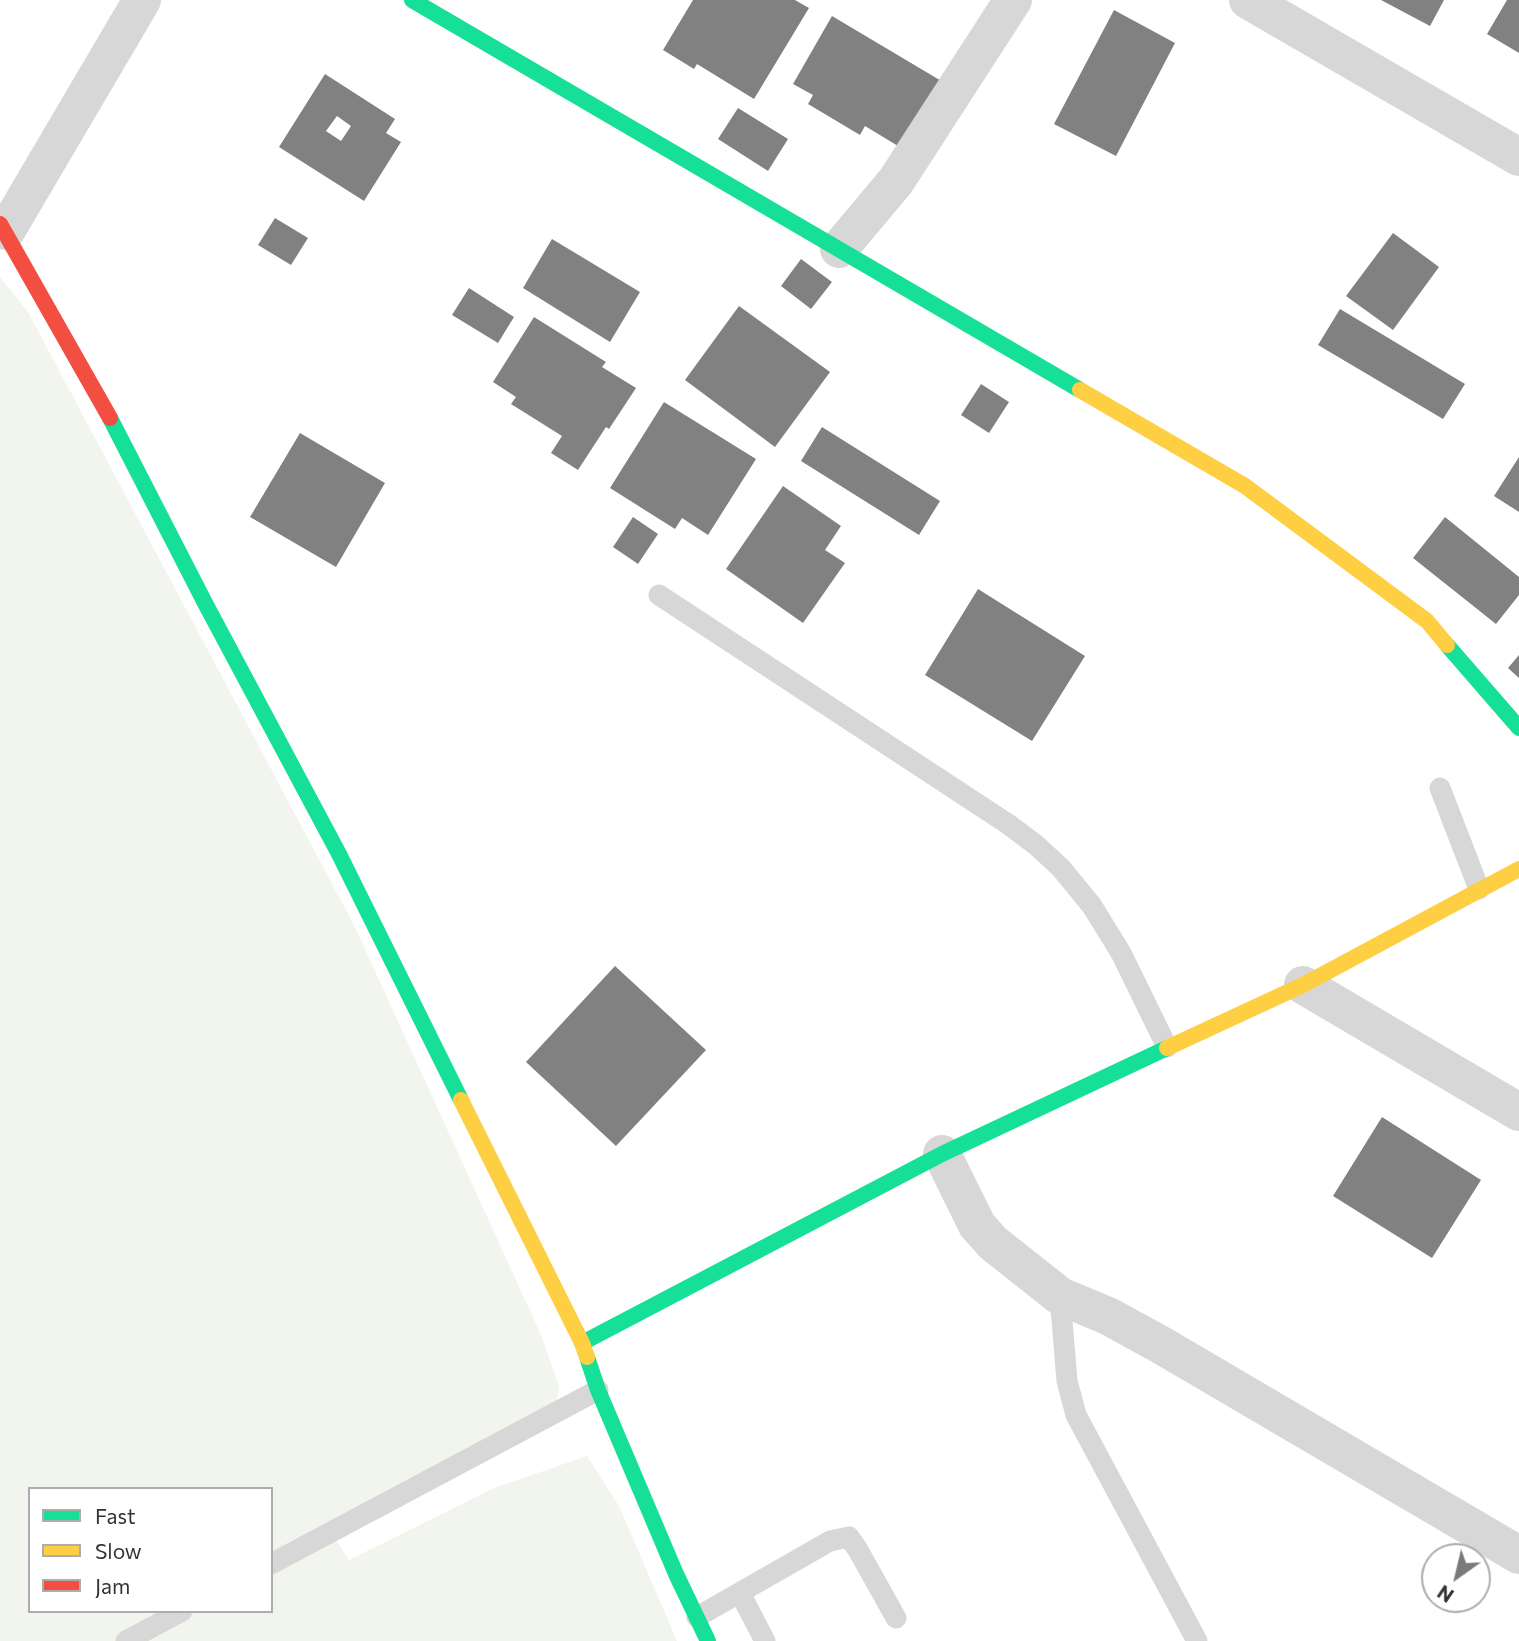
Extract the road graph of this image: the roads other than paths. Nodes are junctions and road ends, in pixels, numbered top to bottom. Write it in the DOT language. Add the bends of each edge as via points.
graph roads {
  1 [pos="142,0"];
  2 [pos="412,0"];
  3 [pos="1013,0"];
  4 [pos="1248,0"];
  5 [pos="1519,157"];
  6 [pos="3,228"];
  7 [pos="839,249"];
  8 [pos="659,595"];
  9 [pos="1519,727"];
  10 [pos="1440,788"];
  11 [pos="1519,869"];
  12 [pos="1479,889"];
  13 [pos="1303,985"];
  14 [pos="1167,1047"];
  15 [pos="1519,1112"];
  16 [pos="942,1154"];
  17 [pos="1060,1296"];
  18 [pos="582,1343"];
  19 [pos="598,1390"];
  20 [pos="1519,1555"];
  21 [pos="273,1563"];
  22 [pos="740,1592"];
  23 [pos="178,1613"];
  24 [pos="697,1617"];
  25 [pos="896,1618"];
  26 [pos="126,1641"];
  27 [pos="708,1641"];
  28 [pos="765,1641"];
  29 [pos="1197,1641"];
  1 -- 6 [label="street"];
  2 -- 7 [label="street"];
  3 -- 7 [label="street" via="896,181"];
  4 -- 5 [label="street"];
  6 -- 18 [label="street" via="116,429 339,854"];
  7 -- 9 [label="street" via="1245,486 1427,621"];
  8 -- 14 [label="lane" via="1036,845 1092,905"];
  10 -- 12 [label="lane"];
  11 -- 12 [label="street"];
  12 -- 13 [label="street"];
  13 -- 14 [label="street"];
  13 -- 15 [label="street"];
  14 -- 16 [label="street"];
  16 -- 17 [label="street" via="977,1225"];
  16 -- 18 [label="street"];
  17 -- 20 [label="street" via="1161,1345"];
  17 -- 29 [label="lane" via="1067,1381 1076,1415"];
  18 -- 19 [label="street"];
  19 -- 21 [label="lane"];
  19 -- 24 [label="street"];
  22 -- 24 [label="lane"];
  22 -- 25 [label="lane" via="830,1541 849,1537"];
  22 -- 28 [label="lane"];
  23 -- 26 [label="lane"];
  24 -- 27 [label="street"];
}
